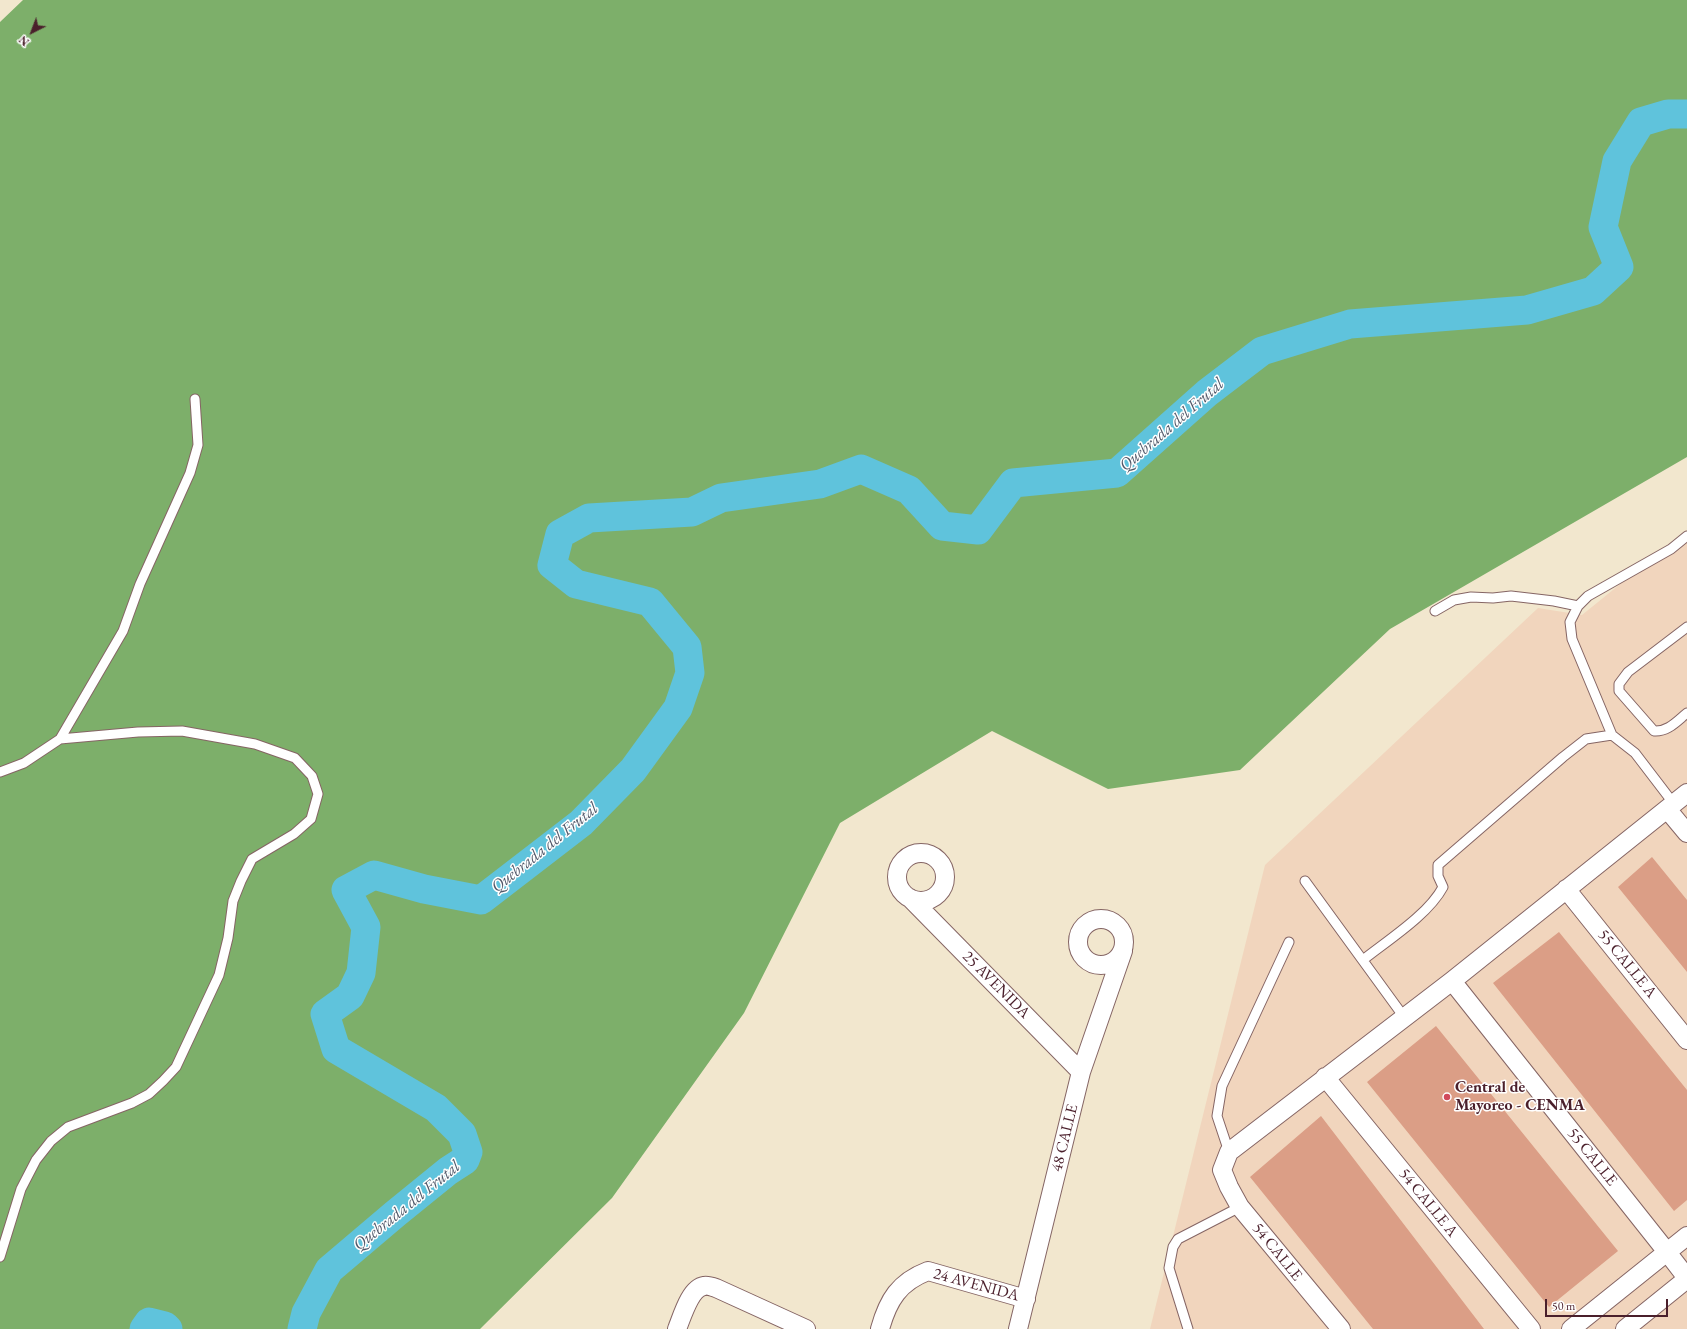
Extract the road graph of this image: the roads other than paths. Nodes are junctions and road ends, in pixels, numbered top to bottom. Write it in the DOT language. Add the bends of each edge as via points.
graph roads {
  1 [pos="195,399"];
  2 [pos="1687,536"];
  3 [pos="1578,606"];
  4 [pos="1435,611"];
  5 [pos="1687,627"];
  6 [pos="1687,713"];
  7 [pos="1612,735"];
  8 [pos="60,739"];
  9 [pos="0,772"];
  10 [pos="1676,802"];
  11 [pos="1687,833"];
  12 [pos="1305,881"];
  13 [pos="1566,889"];
  14 [pos="910,898"];
  15 [pos="1289,942"];
  16 [pos="1123,951"];
  17 [pos="1363,960"];
  18 [pos="1452,981"];
  19 [pos="1404,1017"];
  20 [pos="1687,1040"];
  21 [pos="1082,1072"];
  22 [pos="1325,1077"];
  23 [pos="1229,1152"];
  24 [pos="1240,1207"];
  25 [pos="1687,1236"];
  26 [pos="1667,1252"];
  27 [pos="0,1257"];
  28 [pos="1687,1278"];
  29 [pos="1026,1299"];
  30 [pos="677,1329"];
  31 [pos="806,1329"];
  32 [pos="880,1329"];
  33 [pos="1018,1329"];
  34 [pos="1188,1329"];
  35 [pos="1341,1329"];
  36 [pos="1532,1329"];
  37 [pos="1571,1329"];
  38 [pos="1625,1329"];
  1 -- 8 [label="lane" via="198,445 190,473 140,584 123,631"];
  2 -- 3 [label="lane" via="1670,549 1588,596"];
  3 -- 4 [label="lane" via="1512,596 1454,600"];
  3 -- 7 [label="lane" via="1570,622 1572,639"];
  5 -- 6 [label="lane" via="1628,672 1619,684 1619,691 1654,731 1667,729"];
  7 -- 10 [label="lane" via="1634,753"];
  7 -- 17 [label="lane" via="1586,739 1438,865 1438,876 1443,887 1436,899"];
  8 -- 9 [label="lane" via="24,762"];
  8 -- 27 [label="lane" via="138,732 182,732 255,744 295,758 312,776 318,794 311,819 294,834 252,860 241,881 233,901 228,938 218,975 176,1067 149,1094 68,1127 51,1141 36,1160 21,1189"];
  10 -- 11 [label="street"];
  10 -- 13 [label="street"];
  12 -- 17 [label="lane"];
  13 -- 18 [label="street"];
  13 -- 20 [label="street, 55 CALLE A"];
  14 -- 21 [label="street, 25 AVENIDA"];
  15 -- 23 [label="lane" via="1222,1086 1217,1116"];
  16 -- 21 [label="street, 48 CALLE"];
  17 -- 19 [label="lane"];
  18 -- 19 [label="street"];
  18 -- 26 [label="street, 55 CALLE"];
  19 -- 22 [label="street"];
  21 -- 29 [label="street, 48 CALLE"];
  22 -- 23 [label="street"];
  22 -- 36 [label="street, 54 CALLE A"];
  23 -- 24 [label="street, 54 CALLE" via="1222,1170"];
  24 -- 34 [label="lane" via="1178,1239 1173,1247 1169,1268"];
  24 -- 35 [label="street, 54 CALLE"];
  25 -- 26 [label="street"];
  26 -- 28 [label="street, 55 CALLE"];
  26 -- 37 [label="street"];
  28 -- 38 [label="street"];
  29 -- 32 [label="street, 24 AVENIDA" via="928,1271 904,1283 891,1298"];
  29 -- 33 [label="street, 48 CALLE"];
  30 -- 31 [label="street" via="692,1294 704,1286 716,1288"];
}
